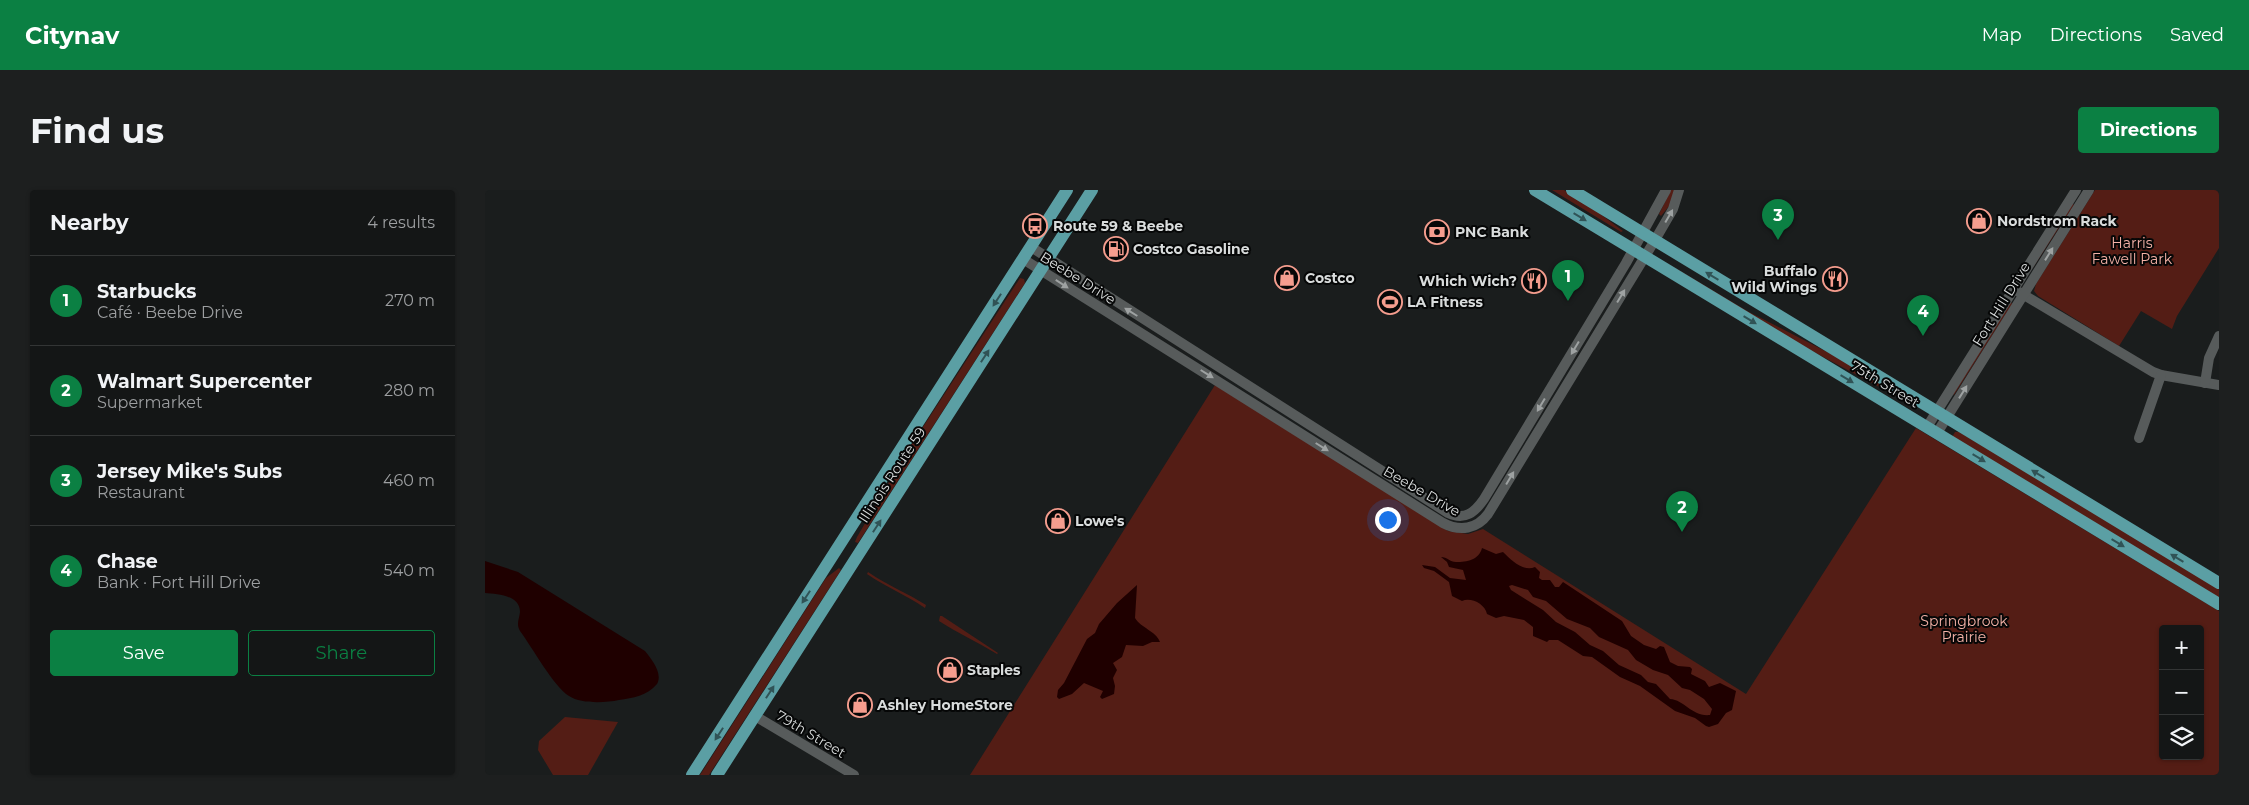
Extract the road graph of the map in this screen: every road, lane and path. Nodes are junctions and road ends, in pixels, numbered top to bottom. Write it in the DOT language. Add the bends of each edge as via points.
graph roads {
  1 [pos="1067,190"];
  2 [pos="1092,190"];
  3 [pos="1535,190"];
  4 [pos="1572,190"];
  5 [pos="1666,190"];
  6 [pos="1679,190"];
  7 [pos="2075,190"];
  8 [pos="2087,194"];
  9 [pos="1643,233"];
  10 [pos="1655,240"];
  11 [pos="1031,247"];
  12 [pos="1634,250"];
  13 [pos="1645,256"];
  14 [pos="1023,259"];
  15 [pos="1048,259"];
  16 [pos="1041,270"];
  17 [pos="2014,289"];
  18 [pos="2024,295"];
  19 [pos="2219,336"];
  20 [pos="2161,375"];
  21 [pos="2205,382"];
  22 [pos="2219,385"];
  23 [pos="1941,415"];
  24 [pos="1932,430"];
  25 [pos="2139,438"];
  26 [pos="2219,583"];
  27 [pos="2219,604"];
  28 [pos="755,716"];
  29 [pos="692,775"];
  30 [pos="717,775"];
  31 [pos="854,775"];
  1 -- 11 [label="main road, Illinois Route 59"];
  2 -- 15 [label="main road, Illinois Route 59"];
  3 -- 12 [label="main road, 75th Street, one-way"];
  4 -- 9 [label="main road, 75th Street"];
  5 -- 9 [label="street, Beebe Drive"];
  10 -- 6 [label="street, Beebe Drive, one-way"];
  7 -- 8 [label="street"];
  7 -- 17 [label="street, Fort Hill Drive"];
  18 -- 8 [label="street, Fort Hill Drive, one-way"];
  9 -- 10 [label="main road, 75th Street"];
  9 -- 12 [label="street, Beebe Drive"];
  10 -- 13 [label="street, Beebe Drive"];
  23 -- 10 [label="main road, 75th Street, one-way"];
  11 -- 14 [label="main road, Illinois Route 59"];
  11 -- 15 [label="street, Beebe Drive"];
  12 -- 13 [label="main road, 75th Street"];
  12 -- 15 [label="street, Beebe Drive, one-way" via="1481,503 1473,513 1463,516 1449,513"];
  16 -- 13 [label="street, Beebe Drive, one-way" via="1443,523 1462,528 1473,526 1488,514"];
  13 -- 24 [label="main road, 75th Street, one-way"];
  14 -- 16 [label="street, Beebe Drive"];
  14 -- 29 [label="main road, Illinois Route 59, one-way"];
  15 -- 16 [label="main road, Illinois Route 59"];
  28 -- 16 [label="main road, Illinois Route 59, one-way"];
  17 -- 18 [label="street"];
  17 -- 23 [label="street, Fort Hill Drive"];
  18 -- 20 [label="street"];
  23 -- 18 [label="street, Fort Hill Drive, one-way"];
  19 -- 21 [label="street" via="2209,358"];
  20 -- 21 [label="street"];
  20 -- 25 [label="street"];
  21 -- 22 [label="street"];
  23 -- 24 [label="street, Fort Hill Drive"];
  26 -- 23 [label="main road, 75th Street, one-way"];
  24 -- 27 [label="main road, 75th Street, one-way"];
  28 -- 30 [label="main road, Illinois Route 59"];
  28 -- 31 [label="street, 79th Street"];
}
